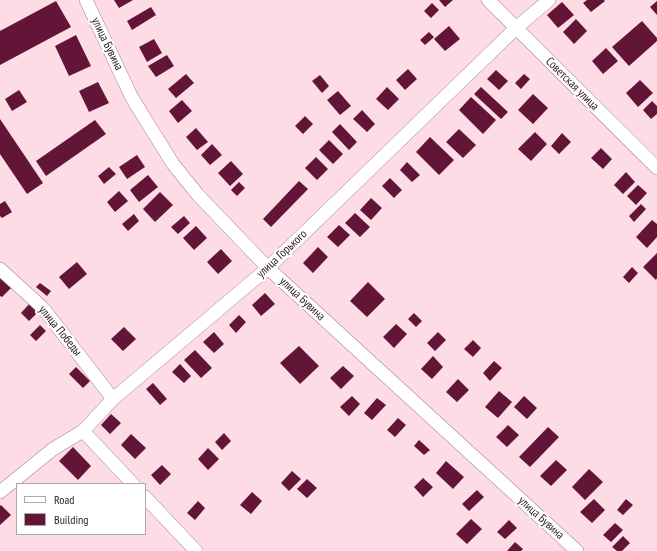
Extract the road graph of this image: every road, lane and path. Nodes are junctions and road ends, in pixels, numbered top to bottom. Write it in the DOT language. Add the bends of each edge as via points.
graph roads {
  1 [pos="86,0"];
  2 [pos="488,0"];
  3 [pos="549,0"];
  4 [pos="516,28"];
  5 [pos="657,168"];
  6 [pos="268,268"];
  7 [pos="0,269"];
  8 [pos="113,399"];
  9 [pos="83,431"];
  10 [pos="132,483"];
  11 [pos="0,492"];
  12 [pos="146,498"];
  13 [pos="196,551"];
  14 [pos="577,551"];
  1 -- 6 [label="street, улица Бувина" via="132,98 173,164 198,195"];
  2 -- 4 [label="street, Советская улица"];
  3 -- 4 [label="street, улица Горького"];
  4 -- 5 [label="street, Советская улица"];
  4 -- 6 [label="street, улица Горького"];
  6 -- 8 [label="street, улица Горького"];
  6 -- 14 [label="street, улица Бувина"];
  7 -- 8 [label="street, улица Победы" via="43,308"];
  8 -- 9 [label="street, улица Горького"];
  9 -- 10 [label="street"];
  9 -- 11 [label="street, улица Горького" via="52,449"];
  12 -- 13 [label="street"];
}
